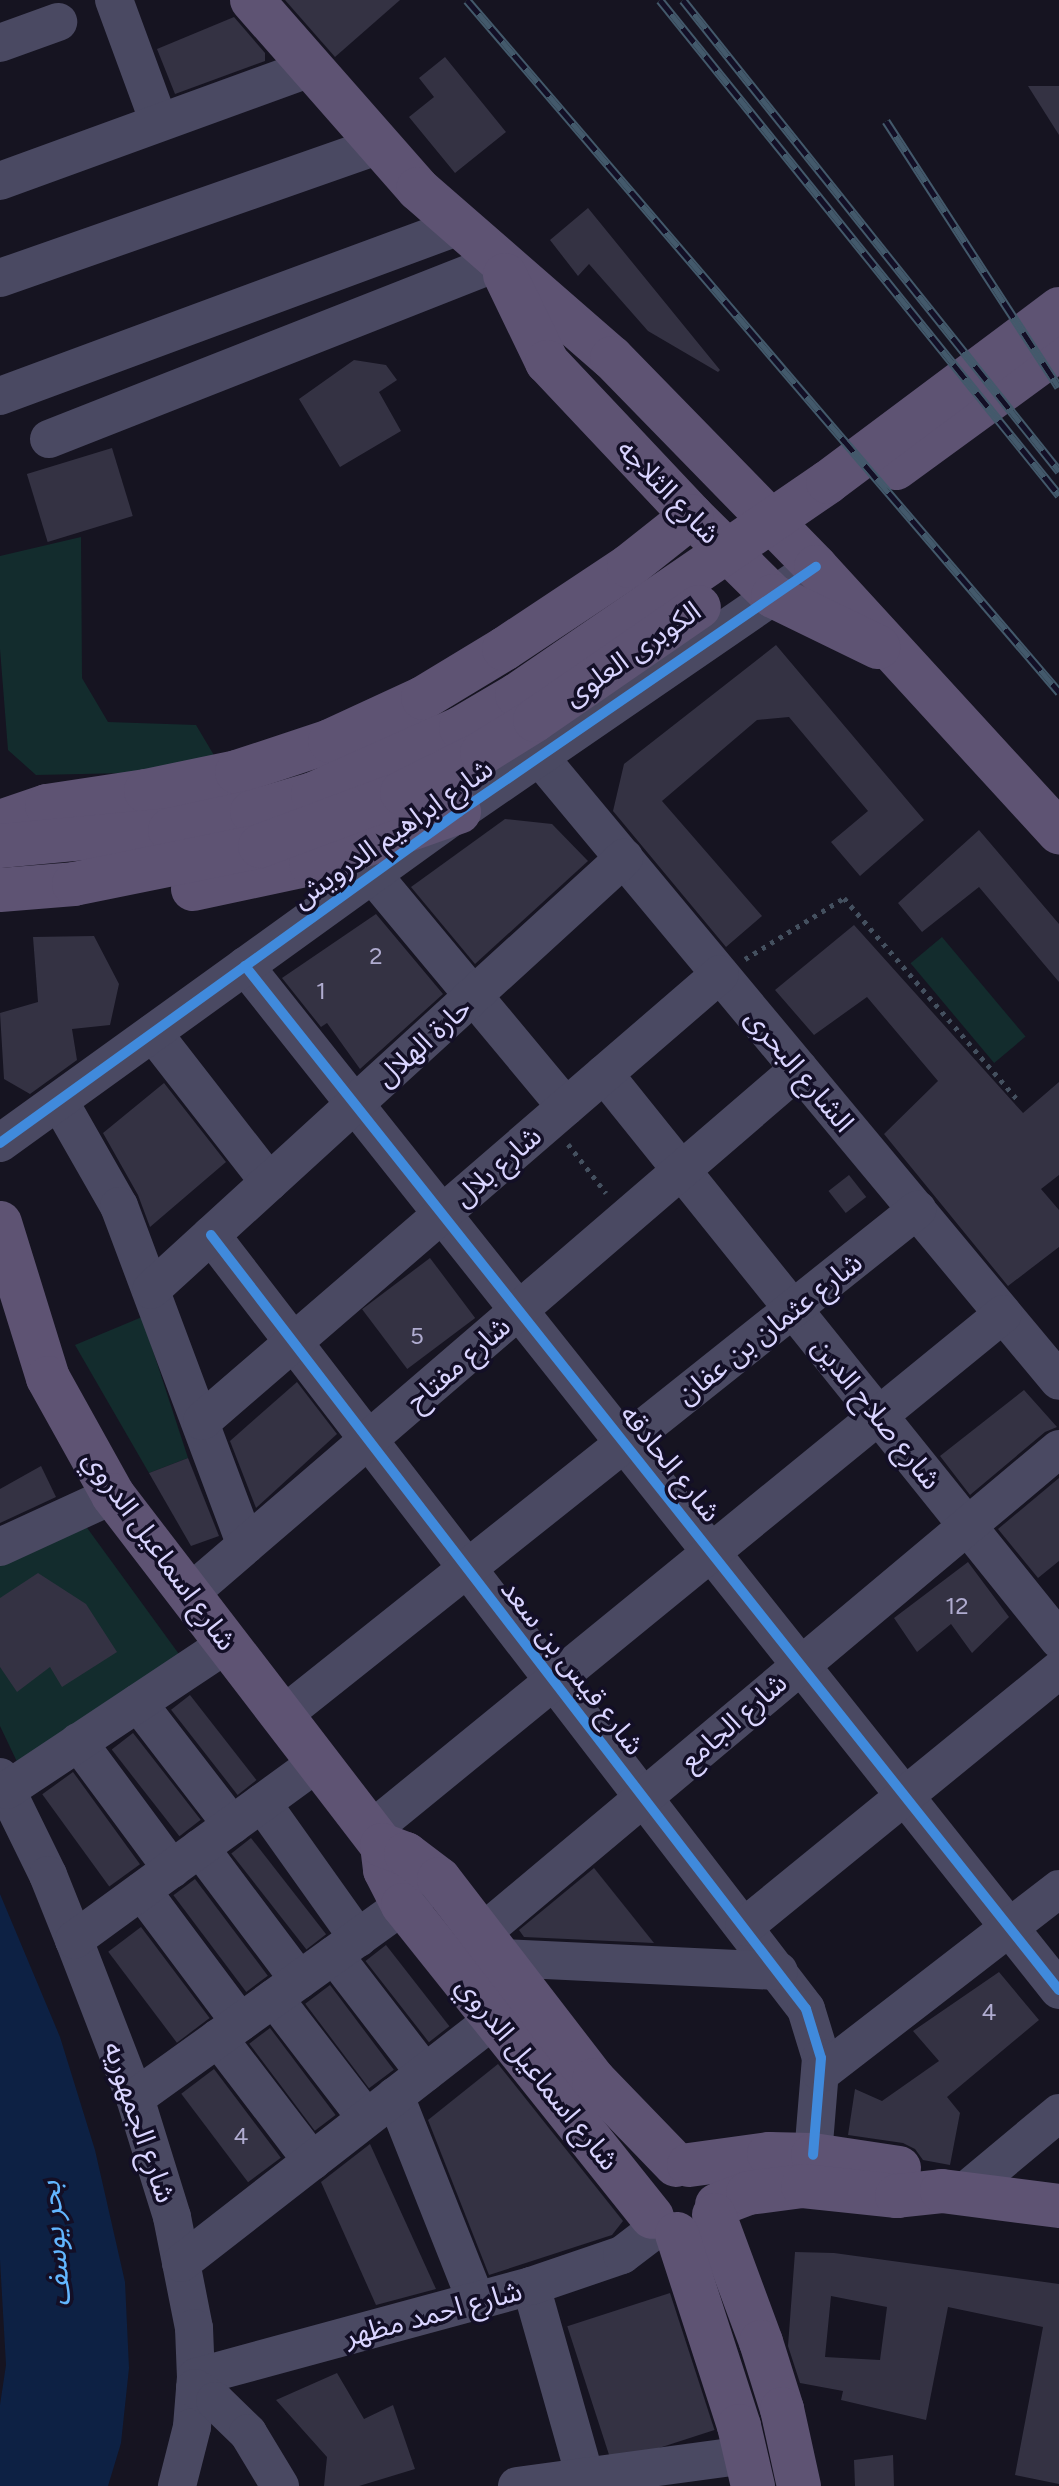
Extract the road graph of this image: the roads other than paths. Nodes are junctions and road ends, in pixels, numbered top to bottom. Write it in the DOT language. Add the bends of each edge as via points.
graph roads {
  1 [pos="114,0"];
  2 [pos="252,0"];
  3 [pos="58,22"];
  4 [pos="0,43"];
  5 [pos="310,68"];
  6 [pos="159,122"];
  7 [pos="377,146"];
  8 [pos="0,181"];
  9 [pos="458,227"];
  10 [pos="499,262"];
  11 [pos="0,278"];
  12 [pos="1059,309"];
  13 [pos="1059,349"];
  14 [pos="0,396"];
  15 [pos="49,439"];
  16 [pos="692,516"];
  17 [pos="816,567"];
  18 [pos="773,596"];
  19 [pos="899,657"];
  20 [pos="541,759"];
  21 [pos="459,812"];
  22 [pos="0,822"];
  23 [pos="1059,832"];
  24 [pos="0,846"];
  25 [pos="165,848"];
  26 [pos="624,858"];
  27 [pos="372,874"];
  28 [pos="74,884"];
  29 [pos="0,890"];
  30 [pos="245,966"];
  31 [pos="720,974"];
  32 [pos="474,996"];
  33 [pos="153,1033"];
  34 [pos="799,1069"];
  35 [pos="604,1074"];
  36 [pos="59,1101"];
  37 [pos="354,1105"];
  38 [pos="558,1114"];
  39 [pos="0,1143"];
  40 [pos="682,1170"];
  41 [pos="269,1182"];
  42 [pos="917,1210"];
  43 [pos="442,1214"];
  44 [pos="0,1223"];
  45 [pos="211,1235"];
  46 [pos="151,1290"];
  47 [pos="793,1309"];
  48 [pos="518,1311"];
  49 [pos="1003,1314"];
  50 [pos="294,1342"];
  51 [pos="1059,1381"];
  52 [pos="879,1416"];
  53 [pos="202,1421"];
  54 [pos="369,1440"];
  55 [pos="624,1443"];
  56 [pos="1059,1449"];
  57 [pos="113,1495"];
  58 [pos="968,1527"];
  59 [pos="246,1545"];
  60 [pos="0,1547"];
  61 [pos="712,1554"];
  62 [pos="467,1568"];
  63 [pos="189,1594"];
  64 [pos="1059,1640"];
  65 [pos="227,1644"];
  66 [pos="799,1664"];
  67 [pos="1059,1670"];
  68 [pos="555,1683"];
  69 [pos="138,1703"];
  70 [pos="283,1715"];
  71 [pos="78,1742"];
  72 [pos="318,1762"];
  73 [pos="3,1784"];
  74 [pos="905,1796"];
  75 [pos="644,1798"];
  76 [pos="247,1814"];
  77 [pos="377,1838"];
  78 [pos="186,1859"];
  79 [pos="439,1879"];
  80 [pos="1059,1889"];
  81 [pos="142,1891"];
  82 [pos="403,1905"];
  83 [pos="744,1927"];
  84 [pos="1009,1928"];
  85 [pos="74,1940"];
  86 [pos="346,1946"];
  87 [pos="492,1946"];
  88 [pos="779,1971"];
  89 [pos="286,1989"];
  90 [pos="1059,1990"];
  91 [pos="494,2019"];
  92 [pos="229,2030"];
  93 [pos="425,2073"];
  94 [pos="821,2073"];
  95 [pos="135,2098"];
  96 [pos="381,2107"];
  97 [pos="1059,2113"];
  98 [pos="813,2155"];
  99 [pos="312,2161"];
  100 [pos="683,2165"];
  101 [pos="953,2192"];
  102 [pos="1059,2206"];
  103 [pos="684,2219"];
  104 [pos="181,2263"];
  105 [pos="531,2286"];
  106 [pos="476,2301"];
  107 [pos="196,2382"];
  108 [pos="749,2470"];
  109 [pos="660,2476"];
  110 [pos="571,2481"];
  111 [pos="177,2486"];
  112 [pos="280,2486"];
  113 [pos="517,2486"];
  114 [pos="799,2486"];
  1 -- 6 [label="street"];
  2 -- 5 [label="main road, شارع الثلاجه"];
  3 -- 4 [label="street"];
  5 -- 6 [label="street"];
  5 -- 7 [label="main road, شارع الثلاجه"];
  6 -- 8 [label="street"];
  7 -- 9 [label="main road, شارع الثلاجه"];
  7 -- 11 [label="street"];
  9 -- 10 [label="main road, شارع الثلاجه"];
  9 -- 14 [label="street"];
  10 -- 15 [label="street"];
  10 -- 16 [label="main road, شارع الثلاجه" via="547,362"];
  10 -- 17 [label="main road, شارع الثلاجه" via="612,358"];
  12 -- 25 [label="main road, الكوبرى العلوى" via="828,482 517,695 461,728 313,794"];
  13 -- 25 [label="main road, الكوبرى العلوى" via="846,506 482,753 402,793 260,846"];
  16 -- 18 [label="main road, شارع الثلاجه"];
  16 -- 22 [label="main road" via="618,574 504,649 423,698 330,741 237,772 47,806"];
  17 -- 18 [label="street, شارع ابراهيم الدرويش"];
  17 -- 19 [label="main road, شارع الثلاجه"];
  18 -- 19 [label="main road, شارع الثلاجه"];
  18 -- 20 [label="street, شارع ابراهيم الدرويش"];
  19 -- 23 [label="main road, شارع الثلاجه"];
  20 -- 21 [label="street, شارع ابراهيم الدرويش"];
  20 -- 26 [label="street, الشارع البحرى"];
  21 -- 27 [label="street, شارع ابراهيم الدرويش"];
  21 -- 28 [label="main road" via="258,878 190,889"];
  24 -- 25 [label="main road"];
  25 -- 28 [label="main road"];
  26 -- 31 [label="street, الشارع البحرى"];
  26 -- 32 [label="street, حارة الهلال"];
  27 -- 30 [label="street, شارع ابراهيم الدرويش"];
  27 -- 32 [label="street"];
  28 -- 29 [label="main road"];
  30 -- 33 [label="street, شارع ابراهيم الدرويش"];
  30 -- 37 [label="street, شارع الحادقه"];
  31 -- 34 [label="street, الشارع البحرى"];
  31 -- 35 [label="street, شارع بلال"];
  32 -- 37 [label="street, حارة الهلال"];
  32 -- 38 [label="street"];
  33 -- 36 [label="street, شارع ابراهيم الدرويش"];
  33 -- 41 [label="street"];
  34 -- 40 [label="street, شارع مفتاح"];
  34 -- 42 [label="street, الشارع البحرى"];
  35 -- 38 [label="street, شارع بلال"];
  35 -- 40 [label="street, شارع صلاح الدين"];
  36 -- 39 [label="street, شارع ابراهيم الدرويش"];
  36 -- 46 [label="street" via="119,1206"];
  37 -- 41 [label="street, حارة الهلال"];
  37 -- 43 [label="street, شارع الحادقه"];
  38 -- 43 [label="street, شارع بلال"];
  40 -- 47 [label="street, شارع صلاح الدين"];
  40 -- 48 [label="street, شارع مفتاح"];
  41 -- 45 [label="street, حارة الهلال"];
  42 -- 47 [label="street, شارع عثمان بن عفان"];
  42 -- 49 [label="street, الشارع البحرى"];
  43 -- 48 [label="street, شارع الحادقه"];
  43 -- 50 [label="street, شارع بلال"];
  44 -- 57 [label="main road, شارع اسماعيل الدروي" via="48,1378"];
  45 -- 46 [label="street, حارة الهلال"];
  45 -- 50 [label="street, شارع قيس بن سعد"];
  46 -- 53 [label="street"];
  47 -- 52 [label="street, شارع صلاح الدين"];
  47 -- 55 [label="street, شارع عثمان بن عفان"];
  48 -- 54 [label="street, شارع مفتاح"];
  48 -- 55 [label="street, شارع الحادقه"];
  49 -- 51 [label="street, الشارع البحرى"];
  49 -- 52 [label="street"];
  50 -- 53 [label="street, شارع بلال"];
  50 -- 54 [label="street, شارع قيس بن سعد"];
  52 -- 58 [label="street, شارع صلاح الدين"];
  52 -- 61 [label="street"];
  53 -- 59 [label="street"];
  54 -- 59 [label="street, شارع مفتاح"];
  54 -- 62 [label="street, شارع قيس بن سعد"];
  55 -- 61 [label="street, شارع الحادقه"];
  55 -- 62 [label="street, شارع عثمان بن عفان"];
  56 -- 58 [label="street, شارع الجامع"];
  57 -- 60 [label="street"];
  57 -- 63 [label="main road, شارع اسماعيل الدروي"];
  58 -- 64 [label="street, شارع صلاح الدين"];
  58 -- 66 [label="street, شارع الجامع"];
  59 -- 63 [label="street, شارع مفتاح"];
  61 -- 66 [label="street, شارع الحادقه"];
  61 -- 68 [label="street"];
  62 -- 68 [label="street, شارع قيس بن سعد"];
  62 -- 70 [label="street, شارع عثمان بن عفان"];
  63 -- 65 [label="main road, شارع اسماعيل الدروي"];
  65 -- 69 [label="street"];
  65 -- 70 [label="main road, شارع اسماعيل الدروي"];
  66 -- 74 [label="street, شارع الحادقه"];
  66 -- 75 [label="street, شارع الجامع"];
  67 -- 74 [label="street"];
  68 -- 75 [label="street, شارع قيس بن سعد"];
  68 -- 77 [label="street"];
  69 -- 71 [label="street"];
  69 -- 76 [label="street"];
  70 -- 72 [label="main road, شارع اسماعيل الدروي"];
  71 -- 73 [label="street"];
  71 -- 78 [label="street"];
  72 -- 76 [label="street"];
  72 -- 77 [label="main road, شارع اسماعيل الدروي"];
  73 -- 85 [label="street, شارع الجمهوريه"];
  74 -- 83 [label="street"];
  74 -- 84 [label="street, شارع الحادقه"];
  75 -- 83 [label="street, شارع قيس بن سعد"];
  75 -- 87 [label="street, شارع الجامع"];
  76 -- 78 [label="street"];
  76 -- 86 [label="street"];
  77 -- 79 [label="main road, شارع اسماعيل الدروي"];
  77 -- 82 [label="main road, شارع اسماعيل الدروي" via="385,1870"];
  78 -- 81 [label="street"];
  78 -- 89 [label="street"];
  79 -- 82 [label="street"];
  79 -- 87 [label="main road, شارع اسماعيل الدروي"];
  80 -- 84 [label="street"];
  81 -- 85 [label="street"];
  81 -- 92 [label="street"];
  82 -- 86 [label="street"];
  82 -- 91 [label="main road, شارع اسماعيل الدروي"];
  83 -- 88 [label="street, شارع قيس بن سعد"];
  84 -- 90 [label="street, شارع الحادقه"];
  84 -- 94 [label="street"];
  85 -- 95 [label="street, شارع الجمهوريه"];
  86 -- 89 [label="street"];
  86 -- 93 [label="street"];
  87 -- 88 [label="street"];
  87 -- 100 [label="main road, شارع اسماعيل الدروي" via="594,2080"];
  88 -- 94 [label="street, شارع قيس بن سعد" via="813,2024"];
  89 -- 92 [label="street"];
  89 -- 96 [label="street"];
  91 -- 93 [label="street"];
  91 -- 103 [label="main road, شارع اسماعيل الدروي"];
  92 -- 95 [label="street"];
  92 -- 99 [label="street"];
  93 -- 96 [label="street"];
  94 -- 98 [label="street, شارع قيس بن سعد"];
  95 -- 104 [label="street, شارع الجمهوريه"];
  96 -- 99 [label="street"];
  96 -- 106 [label="street"];
  97 -- 101 [label="street"];
  98 -- 100 [label="main road" via="730,2157"];
  98 -- 101 [label="main road" via="901,2168"];
  99 -- 104 [label="street"];
  100 -- 103 [label="main road, شارع اسماعيل الدروي" via="699,2169 714,2184"];
  100 -- 103 [label="main road" via="654,2178 648,2204"];
  101 -- 102 [label="main road"];
  101 -- 103 [label="main road" via="912,2197 776,2188"];
  103 -- 105 [label="street, شارع احمد مظهر" via="622,2255"];
  103 -- 108 [label="main road, شارع اسماعيل الدروي"];
  103 -- 114 [label="main road, شارع اسماعيل الدروي" via="761,2342"];
  104 -- 107 [label="street, شارع الجمهوريه" via="194,2328"];
  105 -- 106 [label="street, شارع احمد مظهر"];
  105 -- 110 [label="street"];
  106 -- 107 [label="street, شارع احمد مظهر"];
  107 -- 111 [label="street, شارع الجمهوريه" via="192,2427"];
  107 -- 112 [label="street" via="248,2433"];
  108 -- 109 [label="street"];
  109 -- 110 [label="street"];
  110 -- 113 [label="street"];
}
